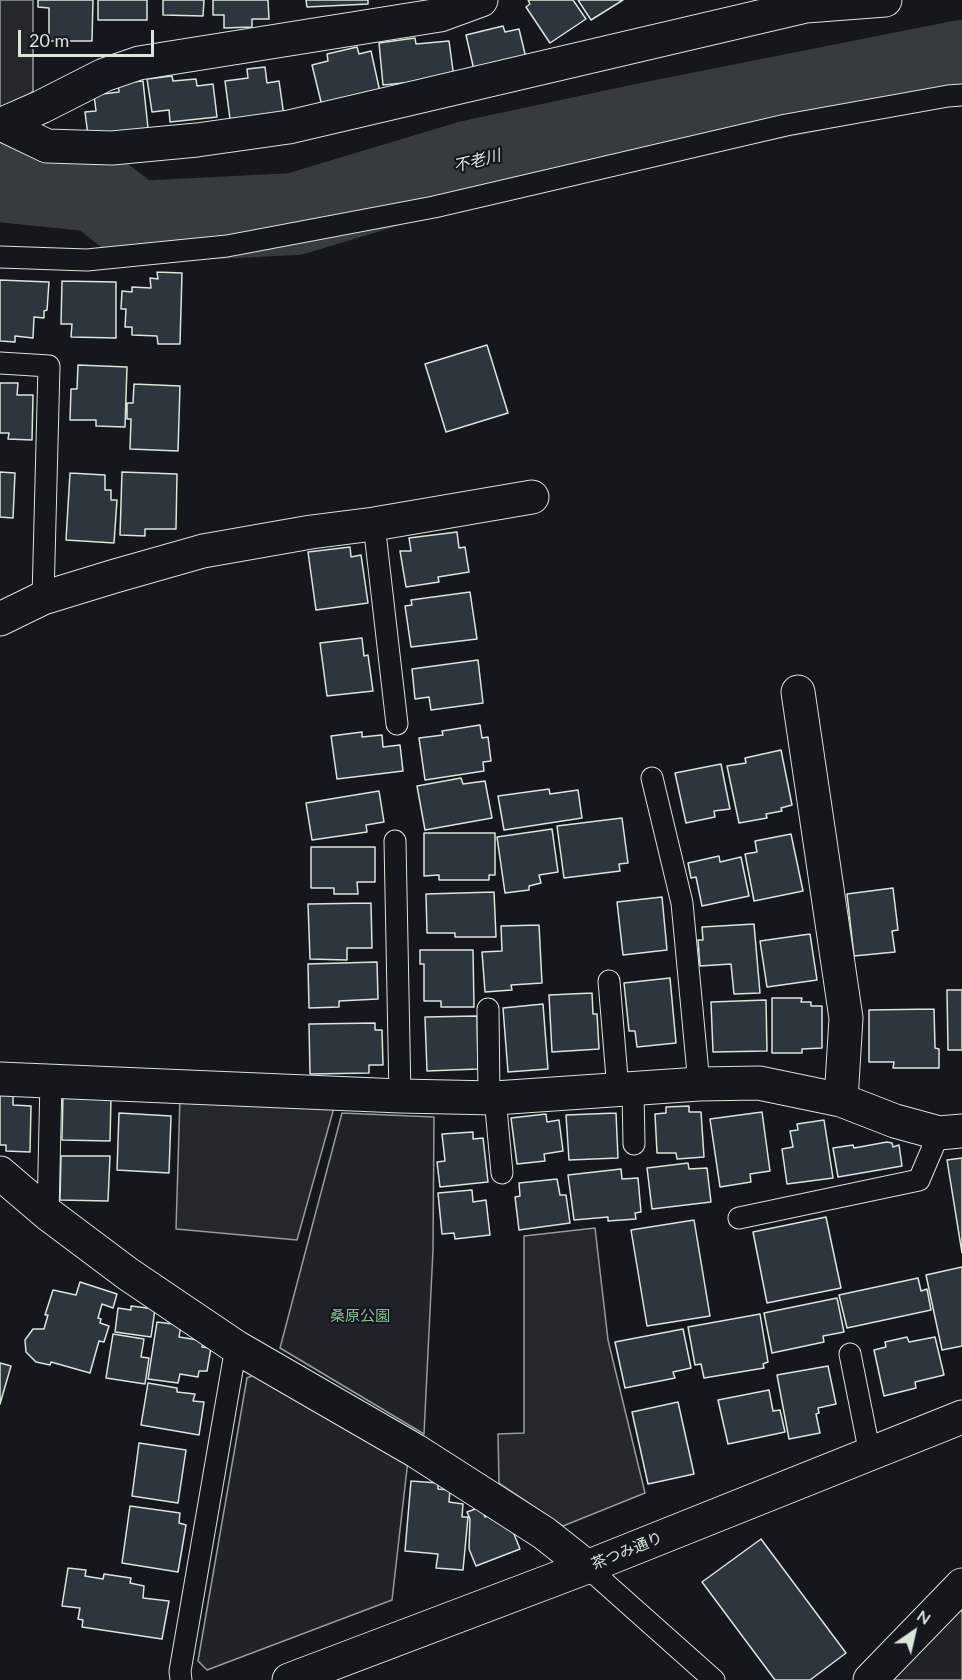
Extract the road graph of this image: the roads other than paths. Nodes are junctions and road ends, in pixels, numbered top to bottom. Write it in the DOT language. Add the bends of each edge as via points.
graph roads {
  1 [pos="481,0"];
  2 [pos="885,0"];
  3 [pos="962,95"];
  4 [pos="2,125"];
  5 [pos="0,256"];
  6 [pos="0,363"];
  7 [pos="532,497"];
  8 [pos="374,524"];
  9 [pos="43,598"];
  10 [pos="0,618"];
  11 [pos="798,692"];
  12 [pos="397,724"];
  13 [pos="652,778"];
  14 [pos="395,841"];
  15 [pos="609,981"];
  16 [pos="488,1009"];
  17 [pos="0,1079"];
  18 [pos="51,1080"];
  19 [pos="699,1084"];
  20 [pos="626,1089"];
  21 [pos="400,1096"];
  22 [pos="492,1098"];
  23 [pos="841,1100"];
  24 [pos="950,1132"];
  25 [pos="634,1144"];
  26 [pos="0,1173"];
  27 [pos="502,1173"];
  28 [pos="48,1214"];
  29 [pos="738,1218"];
  30 [pos="236,1347"];
  31 [pos="850,1354"];
  32 [pos="962,1417"];
  33 [pos="870,1454"];
  34 [pos="587,1567"];
  35 [pos="962,1585"];
  36 [pos="310,1676"];
  37 [pos="181,1680"];
  38 [pos="714,1680"];
  39 [pos="870,1680"];
  1 -- 4 [label="street" via="440,15 139,63 104,75"];
  2 -- 4 [label="street" via="806,6 254,132 112,148 58,147 47,146"];
  3 -- 5 [label="lane" via="786,125 434,207 227,246 87,260"];
  6 -- 9 [label="lane" via="49,366"];
  7 -- 8 [label="street"];
  8 -- 9 [label="street" via="203,551"];
  8 -- 12 [label="lane"];
  9 -- 10 [label="street"];
  11 -- 23 [label="street" via="846,1018"];
  13 -- 19 [label="lane" via="682,903"];
  14 -- 21 [label="lane"];
  15 -- 20 [label="lane"];
  16 -- 22 [label="lane"];
  17 -- 18 [label="street"];
  18 -- 21 [label="street"];
  18 -- 28 [label="lane"];
  19 -- 20 [label="street"];
  19 -- 23 [label="street" via="759,1083"];
  20 -- 22 [label="street"];
  20 -- 25 [label="lane"];
  21 -- 22 [label="street"];
  22 -- 27 [label="lane"];
  23 -- 24 [label="street" via="895,1121"];
  24 -- 29 [label="lane" via="919,1180"];
  26 -- 28 [label="street"];
  28 -- 30 [label="street"];
  30 -- 34 [label="street" via="416,1451 544,1533"];
  30 -- 37 [label="lane"];
  31 -- 33 [label="lane"];
  32 -- 33 [label="street, 茶つみ通り"];
  33 -- 34 [label="street, 茶つみ通り"];
  34 -- 36 [label="street, 茶つみ通り"];
  34 -- 38 [label="lane"];
  35 -- 39 [label="street"];
}
